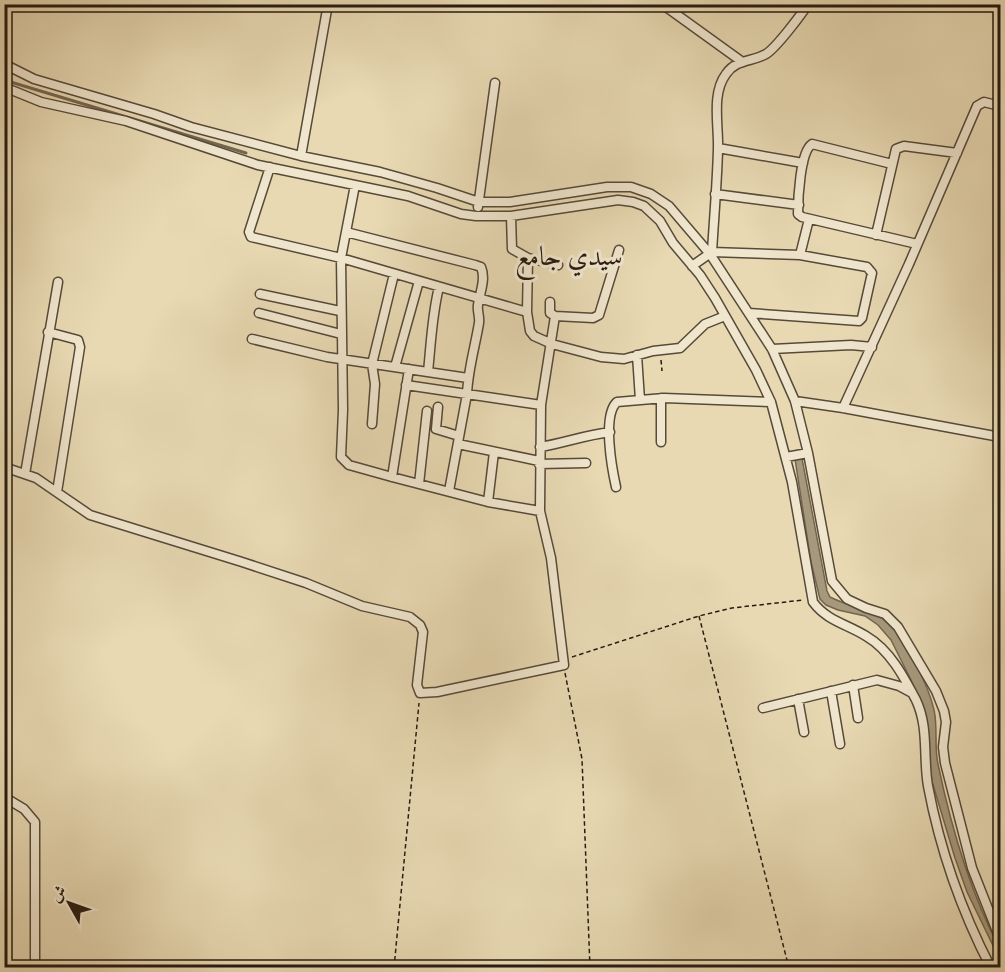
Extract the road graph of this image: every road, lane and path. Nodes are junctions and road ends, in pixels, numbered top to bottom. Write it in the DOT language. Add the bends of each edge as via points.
graph roads {
  1 [pos="328,4"];
  2 [pos="662,4"];
  3 [pos="808,4"];
  4 [pos="741,61"];
  5 [pos="4,64"];
  6 [pos="495,83"];
  7 [pos="4,87"];
  8 [pos="1000,106"];
  9 [pos="718,148"];
  10 [pos="957,153"];
  11 [pos="301,156"];
  12 [pos="803,163"];
  13 [pos="892,164"];
  14 [pos="270,167"];
  15 [pos="355,185"];
  16 [pos="715,194"];
  17 [pos="479,202"];
  18 [pos="799,205"];
  19 [pos="476,216"];
  20 [pos="511,216"];
  21 [pos="809,219"];
  22 [pos="346,232"];
  23 [pos="876,235"];
  24 [pos="917,244"];
  25 [pos="619,250"];
  26 [pos="711,253"];
  27 [pos="800,255"];
  28 [pos="341,258"];
  29 [pos="528,258"];
  30 [pos="558,265"];
  31 [pos="692,266"];
  32 [pos="394,274"];
  33 [pos="419,281"];
  34 [pos="58,282"];
  35 [pos="439,287"];
  36 [pos="260,294"];
  37 [pos="479,298"];
  38 [pos="550,302"];
  39 [pos="340,311"];
  40 [pos="527,312"];
  41 [pos="259,313"];
  42 [pos="749,313"];
  43 [pos="555,316"];
  44 [pos="725,316"];
  45 [pos="48,332"];
  46 [pos="341,333"];
  47 [pos="252,339"];
  48 [pos="552,344"];
  49 [pos="872,347"];
  50 [pos="772,349"];
  51 [pos="659,351"];
  52 [pos="637,355"];
  53 [pos="342,360"];
  54 [pos="372,364"];
  55 [pos="395,367"];
  56 [pos="409,369"];
  57 [pos="662,371"];
  58 [pos="428,372"];
  59 [pos="468,378"];
  60 [pos="406,385"];
  61 [pos="467,394"];
  62 [pos="661,398"];
  63 [pos="640,400"];
  64 [pos="795,401"];
  65 [pos="771,402"];
  66 [pos="541,405"];
  67 [pos="438,407"];
  68 [pos="843,408"];
  69 [pos="427,411"];
  70 [pos="372,424"];
  71 [pos="610,432"];
  72 [pos="1000,436"];
  73 [pos="458,440"];
  74 [pos="661,442"];
  75 [pos="540,447"];
  76 [pos="494,452"];
  77 [pos="808,453"];
  78 [pos="786,457"];
  79 [pos="539,463"];
  80 [pos="586,463"];
  81 [pos="4,467"];
  82 [pos="25,474"];
  83 [pos="392,477"];
  84 [pos="418,483"];
  85 [pos="616,487"];
  86 [pos="449,491"];
  87 [pos="57,492"];
  88 [pos="488,502"];
  89 [pos="540,511"];
  90 [pos="812,599"];
  91 [pos="699,616"];
  92 [pos="563,663"];
  93 [pos="853,685"];
  94 [pos="831,691"];
  95 [pos="420,693"];
  96 [pos="912,693"];
  97 [pos="798,699"];
  98 [pos="763,708"];
  99 [pos="858,718"];
  100 [pos="804,732"];
  101 [pos="840,744"];
  102 [pos="4,797"];
  103 [pos="1000,939"];
  104 [pos="35,968"];
  105 [pos="394,968"];
  106 [pos="590,968"];
  107 [pos="789,968"];
  108 [pos="991,968"];
  1 -- 11 [label="street"];
  2 -- 4 [label="street"];
  3 -- 4 [label="street" via="770,50"];
  4 -- 9 [label="street" via="726,73 719,90"];
  5 -- 11 [label="street" via="56,86"];
  6 -- 17 [label="street"];
  7 -- 14 [label="street" via="41,102 115,118"];
  8 -- 10 [label="street" via="979,103"];
  9 -- 12 [label="street"];
  9 -- 16 [label="street"];
  10 -- 13 [label="street" via="904,146 896,148"];
  10 -- 24 [label="street"];
  11 -- 17 [label="street" via="380,172"];
  12 -- 13 [label="street" via="812,144"];
  12 -- 18 [label="street"];
  13 -- 23 [label="street"];
  14 -- 15 [label="street"];
  14 -- 28 [label="street" via="249,235"];
  15 -- 19 [label="street"];
  15 -- 22 [label="street"];
  16 -- 18 [label="street"];
  16 -- 26 [label="street"];
  17 -- 19 [label="street"];
  17 -- 26 [label="street" via="510,202 631,187 669,206"];
  18 -- 21 [label="street" via="798,213"];
  19 -- 20 [label="street"];
  20 -- 29 [label="street" via="512,249"];
  20 -- 31 [label="street" via="600,202 633,202 660,220"];
  21 -- 23 [label="street"];
  21 -- 27 [label="street"];
  22 -- 28 [label="street"];
  22 -- 37 [label="street" via="481,267"];
  23 -- 24 [label="street"];
  24 -- 49 [label="street"];
  25 -- 43 [label="street" via="599,315"];
  26 -- 27 [label="street"];
  26 -- 31 [label="street"];
  26 -- 42 [label="street"];
  27 -- 42 [label="street" via="871,270 860,320"];
  28 -- 32 [label="street"];
  28 -- 39 [label="street"];
  29 -- 30 [label="street"];
  29 -- 40 [label="street"];
  31 -- 44 [label="street"];
  32 -- 33 [label="street"];
  32 -- 54 [label="street"];
  33 -- 35 [label="street"];
  33 -- 55 [label="street"];
  34 -- 45 [label="street"];
  35 -- 37 [label="street"];
  35 -- 58 [label="street" via="432,316"];
  36 -- 39 [label="street"];
  37 -- 40 [label="street"];
  37 -- 59 [label="street" via="479,323"];
  38 -- 43 [label="street" via="550,313"];
  39 -- 46 [label="street"];
  40 -- 48 [label="street" via="530,331"];
  41 -- 46 [label="street"];
  42 -- 50 [label="street"];
  43 -- 48 [label="street"];
  44 -- 51 [label="street" via="705,324 680,348"];
  44 -- 65 [label="street"];
  45 -- 82 [label="street"];
  45 -- 87 [label="street" via="73,337 81,347"];
  46 -- 53 [label="street"];
  47 -- 53 [label="street"];
  48 -- 52 [label="street" via="601,357 624,359"];
  48 -- 66 [label="street"];
  49 -- 50 [label="street"];
  49 -- 68 [label="street"];
  50 -- 64 [label="street"];
  51 -- 52 [label="street"];
  51 -- 57 [label="path"];
  52 -- 63 [label="street"];
  53 -- 54 [label="street"];
  53 -- 83 [label="street" via="341,457 349,465"];
  54 -- 55 [label="street"];
  54 -- 70 [label="street"];
  55 -- 56 [label="street"];
  56 -- 58 [label="street"];
  56 -- 60 [label="street"];
  58 -- 59 [label="street"];
  59 -- 61 [label="street"];
  60 -- 61 [label="street"];
  60 -- 83 [label="street"];
  61 -- 66 [label="street"];
  61 -- 73 [label="street"];
  62 -- 63 [label="street"];
  62 -- 65 [label="street"];
  62 -- 74 [label="street"];
  63 -- 71 [label="street" via="613,404"];
  64 -- 68 [label="street"];
  64 -- 77 [label="street"];
  65 -- 78 [label="street"];
  66 -- 75 [label="street"];
  67 -- 73 [label="street" via="436,429"];
  68 -- 72 [label="street"];
  69 -- 84 [label="street"];
  71 -- 75 [label="street"];
  71 -- 85 [label="street"];
  73 -- 76 [label="street"];
  73 -- 86 [label="street"];
  75 -- 79 [label="street"];
  76 -- 79 [label="street"];
  76 -- 88 [label="street"];
  77 -- 78 [label="street"];
  77 -- 103 [label="street" via="831,581 847,598 885,614 898,627 944,711 945,763 972,868"];
  78 -- 90 [label="street"];
  79 -- 80 [label="street"];
  79 -- 89 [label="street"];
  81 -- 82 [label="street"];
  82 -- 87 [label="street"];
  83 -- 84 [label="street"];
  84 -- 86 [label="street"];
  86 -- 88 [label="street"];
  87 -- 95 [label="street" via="90,515 253,565 362,606 410,617 423,632 417,685"];
  88 -- 89 [label="street"];
  89 -- 92 [label="street" via="551,558"];
  90 -- 91 [label="path" via="732,608"];
  90 -- 96 [label="street" via="826,616 879,645"];
  91 -- 92 [label="path"];
  91 -- 107 [label="path"];
  92 -- 95 [label="street"];
  92 -- 106 [label="path" via="582,759"];
  93 -- 94 [label="street"];
  93 -- 96 [label="street" via="877,680"];
  93 -- 99 [label="street"];
  94 -- 97 [label="street"];
  94 -- 101 [label="street"];
  95 -- 105 [label="path"];
  96 -- 108 [label="street" via="923,721 926,772 943,852"];
  97 -- 98 [label="street"];
  97 -- 100 [label="street"];
  102 -- 104 [label="street" via="24,809 35,822"];
}
